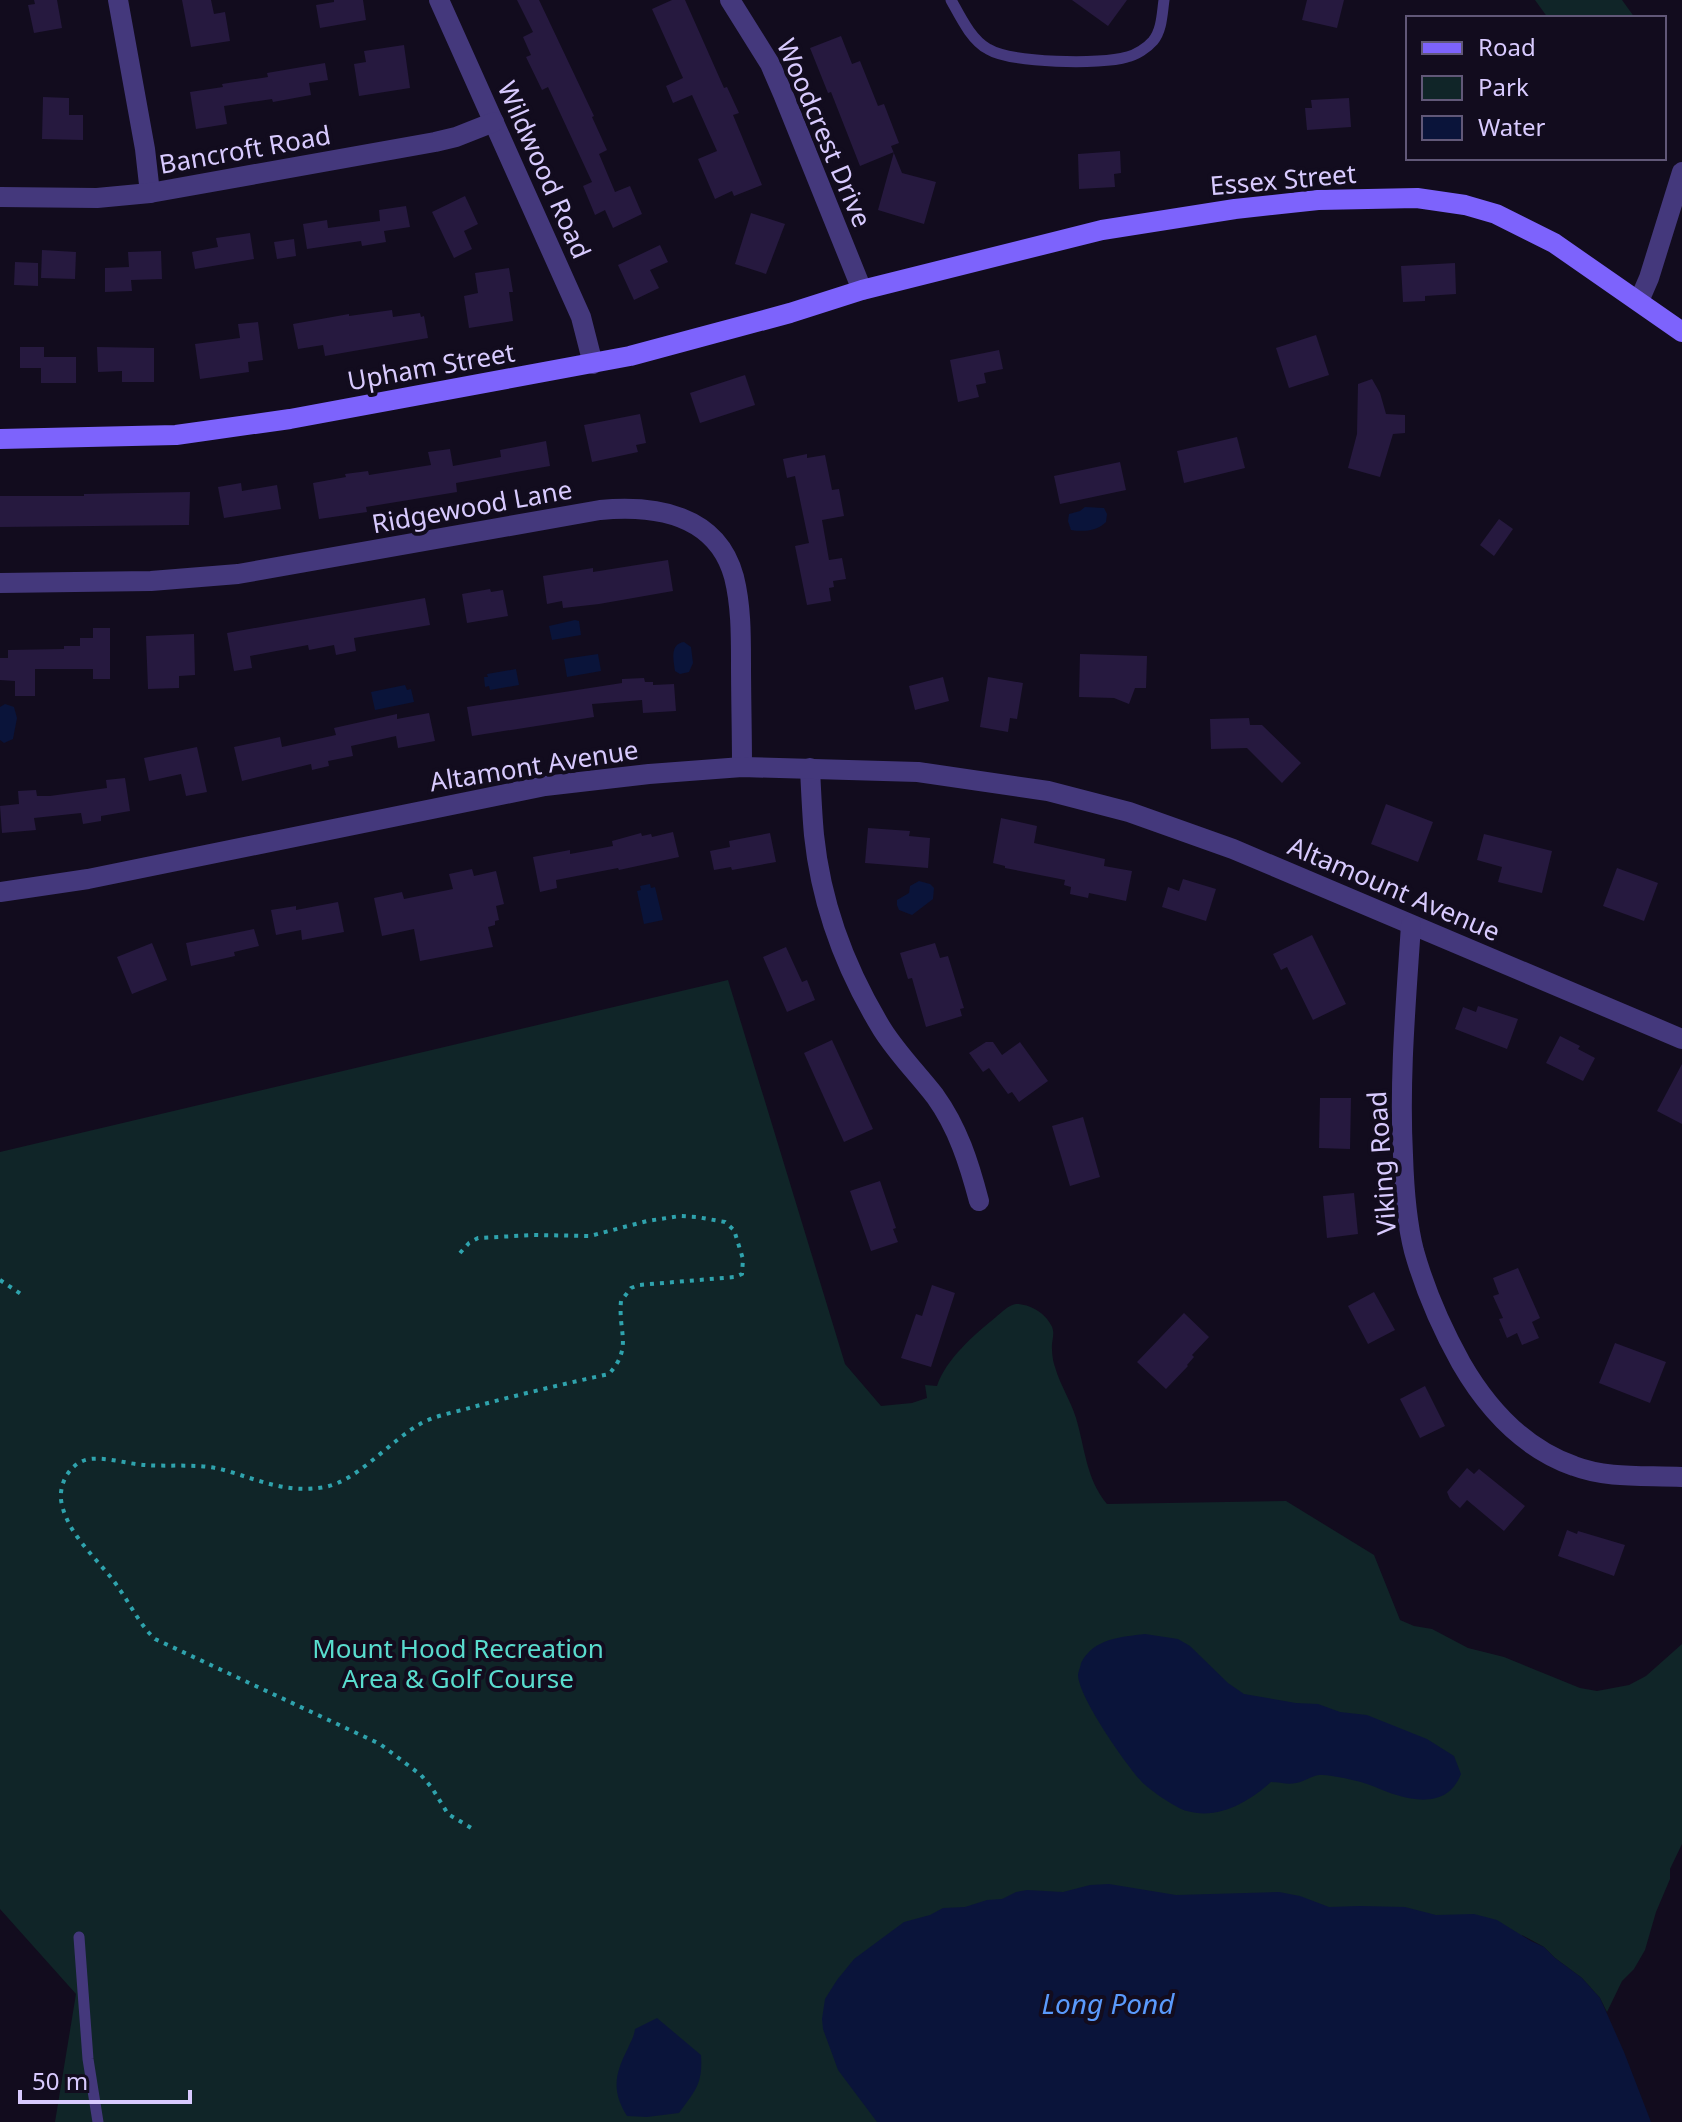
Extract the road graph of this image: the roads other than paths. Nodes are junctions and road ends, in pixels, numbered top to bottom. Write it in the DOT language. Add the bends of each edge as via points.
graph roads {
  1 [pos="118,0"];
  2 [pos="439,0"];
  3 [pos="730,0"];
  4 [pos="951,0"];
  5 [pos="1164,0"];
  6 [pos="494,122"];
  7 [pos="1682,172"];
  8 [pos="150,193"];
  9 [pos="0,197"];
  10 [pos="862,290"];
  11 [pos="1639,301"];
  12 [pos="1682,332"];
  13 [pos="593,364"];
  14 [pos="0,439"];
  15 [pos="0,583"];
  16 [pos="742,767"];
  17 [pos="810,768"];
  18 [pos="1081,798"];
  19 [pos="0,892"];
  20 [pos="1411,925"];
  21 [pos="1682,1039"];
  22 [pos="979,1201"];
  23 [pos="1682,1477"];
  24 [pos="79,1937"];
  25 [pos="98,2122"];
  1 -- 8 [label="street"];
  2 -- 6 [label="street, Wildwood Road"];
  3 -- 10 [label="street, Woodcrest Drive" via="783,94"];
  4 -- 5 [label="lane" via="987,49 1030,59 1097,62 1131,57 1152,42"];
  6 -- 8 [label="street, Bancroft Road" via="435,142"];
  6 -- 13 [label="street, Wildwood Road" via="581,317"];
  7 -- 11 [label="street"];
  8 -- 9 [label="street, Bancroft Road"];
  10 -- 11 [label="main road, Essex Street" via="1144,222 1256,206 1389,197 1442,200 1512,220"];
  10 -- 13 [label="main road, Upham Street"];
  11 -- 12 [label="main road, Essex Street"];
  13 -- 14 [label="main road, Upham Street" via="223,430"];
  15 -- 16 [label="street, Ridgewood Lane" via="209,577 600,510 661,511 707,533 724,552 734,576 740,615"];
  16 -- 17 [label="street, Altamont Avenue"];
  16 -- 19 [label="street, Altamont Avenue" via="545,786 88,879"];
  17 -- 18 [label="street, Altamont Avenue" via="918,772"];
  17 -- 22 [label="street" via="818,860 841,947 883,1031 956,1131"];
  18 -- 20 [label="street, Altamount Avenue" via="1233,849"];
  20 -- 21 [label="street, Altamount Avenue"];
  20 -- 23 [label="street, Viking Road" via="1401,1122 1405,1195 1424,1284 1449,1342 1484,1400 1551,1457 1599,1472"];
  24 -- 25 [label="lane"];
}
